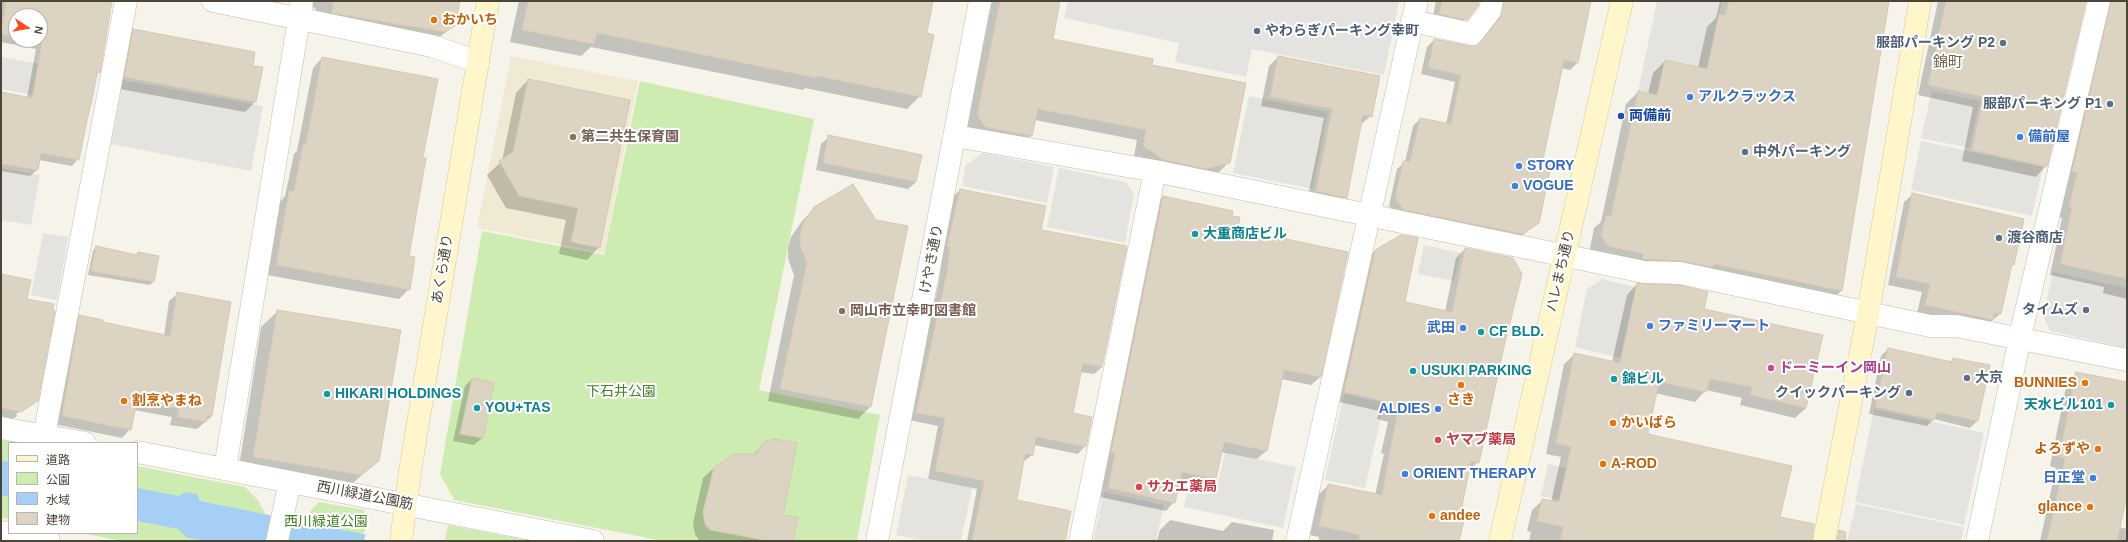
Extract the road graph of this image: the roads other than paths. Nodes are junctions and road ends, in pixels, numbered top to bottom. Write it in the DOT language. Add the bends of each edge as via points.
graph roads {
  1 [pos="126,1"];
  2 [pos="213,1"];
  3 [pos="488,1"];
  4 [pos="980,1"];
  5 [pos="1492,1"];
  6 [pos="1622,1"];
  7 [pos="1920,1"];
  8 [pos="2099,1"];
  9 [pos="300,10"];
  10 [pos="1415,11"];
  11 [pos="478,62"];
  12 [pos="955,136"];
  13 [pos="1155,171"];
  14 [pos="1369,215"];
  15 [pos="1565,256"];
  16 [pos="1868,314"];
  17 [pos="2020,339"];
  18 [pos="2127,360"];
  19 [pos="1,428"];
  20 [pos="44,436"];
  21 [pos="79,442"];
  22 [pos="138,452"];
  23 [pos="225,468"];
  24 [pos="290,482"];
  25 [pos="406,504"];
  26 [pos="12,534"];
  27 [pos="401,539"];
  28 [pos="49,541"];
  29 [pos="277,541"];
  30 [pos="593,541"];
  31 [pos="877,541"];
  32 [pos="1080,541"];
  33 [pos="1297,541"];
  34 [pos="1500,541"];
  35 [pos="1824,541"];
  36 [pos="1977,541"];
  1 -- 20 [label="street"];
  2 -- 9 [label="street"];
  3 -- 11 [label="street, あくら通り"];
  4 -- 12 [label="street, けやき通り"];
  5 -- 10 [label="street" via="1490,11 1472,34"];
  6 -- 15 [label="street, ハレまち通り"];
  7 -- 16 [label="street"];
  8 -- 17 [label="street"];
  9 -- 11 [label="street" via="432,46"];
  9 -- 23 [label="street"];
  10 -- 14 [label="street"];
  11 -- 25 [label="street, あくら通り"];
  12 -- 13 [label="street"];
  12 -- 31 [label="street, けやき通り"];
  13 -- 14 [label="street"];
  13 -- 32 [label="street"];
  14 -- 15 [label="street"];
  14 -- 33 [label="street"];
  15 -- 16 [label="street" via="1644,272 1680,273"];
  15 -- 34 [label="street, ハレまち通り"];
  16 -- 17 [label="street" via="1930,326 1956,326"];
  16 -- 35 [label="street"];
  17 -- 18 [label="street"];
  17 -- 36 [label="street"];
  19 -- 20 [label="street"];
  20 -- 21 [label="street"];
  22 -- 23 [label="street, 西川緑道公園筋"];
  23 -- 24 [label="street, 西川緑道公園筋"];
  24 -- 25 [label="street, 西川緑道公園筋"];
  24 -- 29 [label="street"];
  25 -- 27 [label="street, あくら通り"];
  25 -- 30 [label="street, 西川緑道公園筋"];
  26 -- 28 [label="street"];
}
